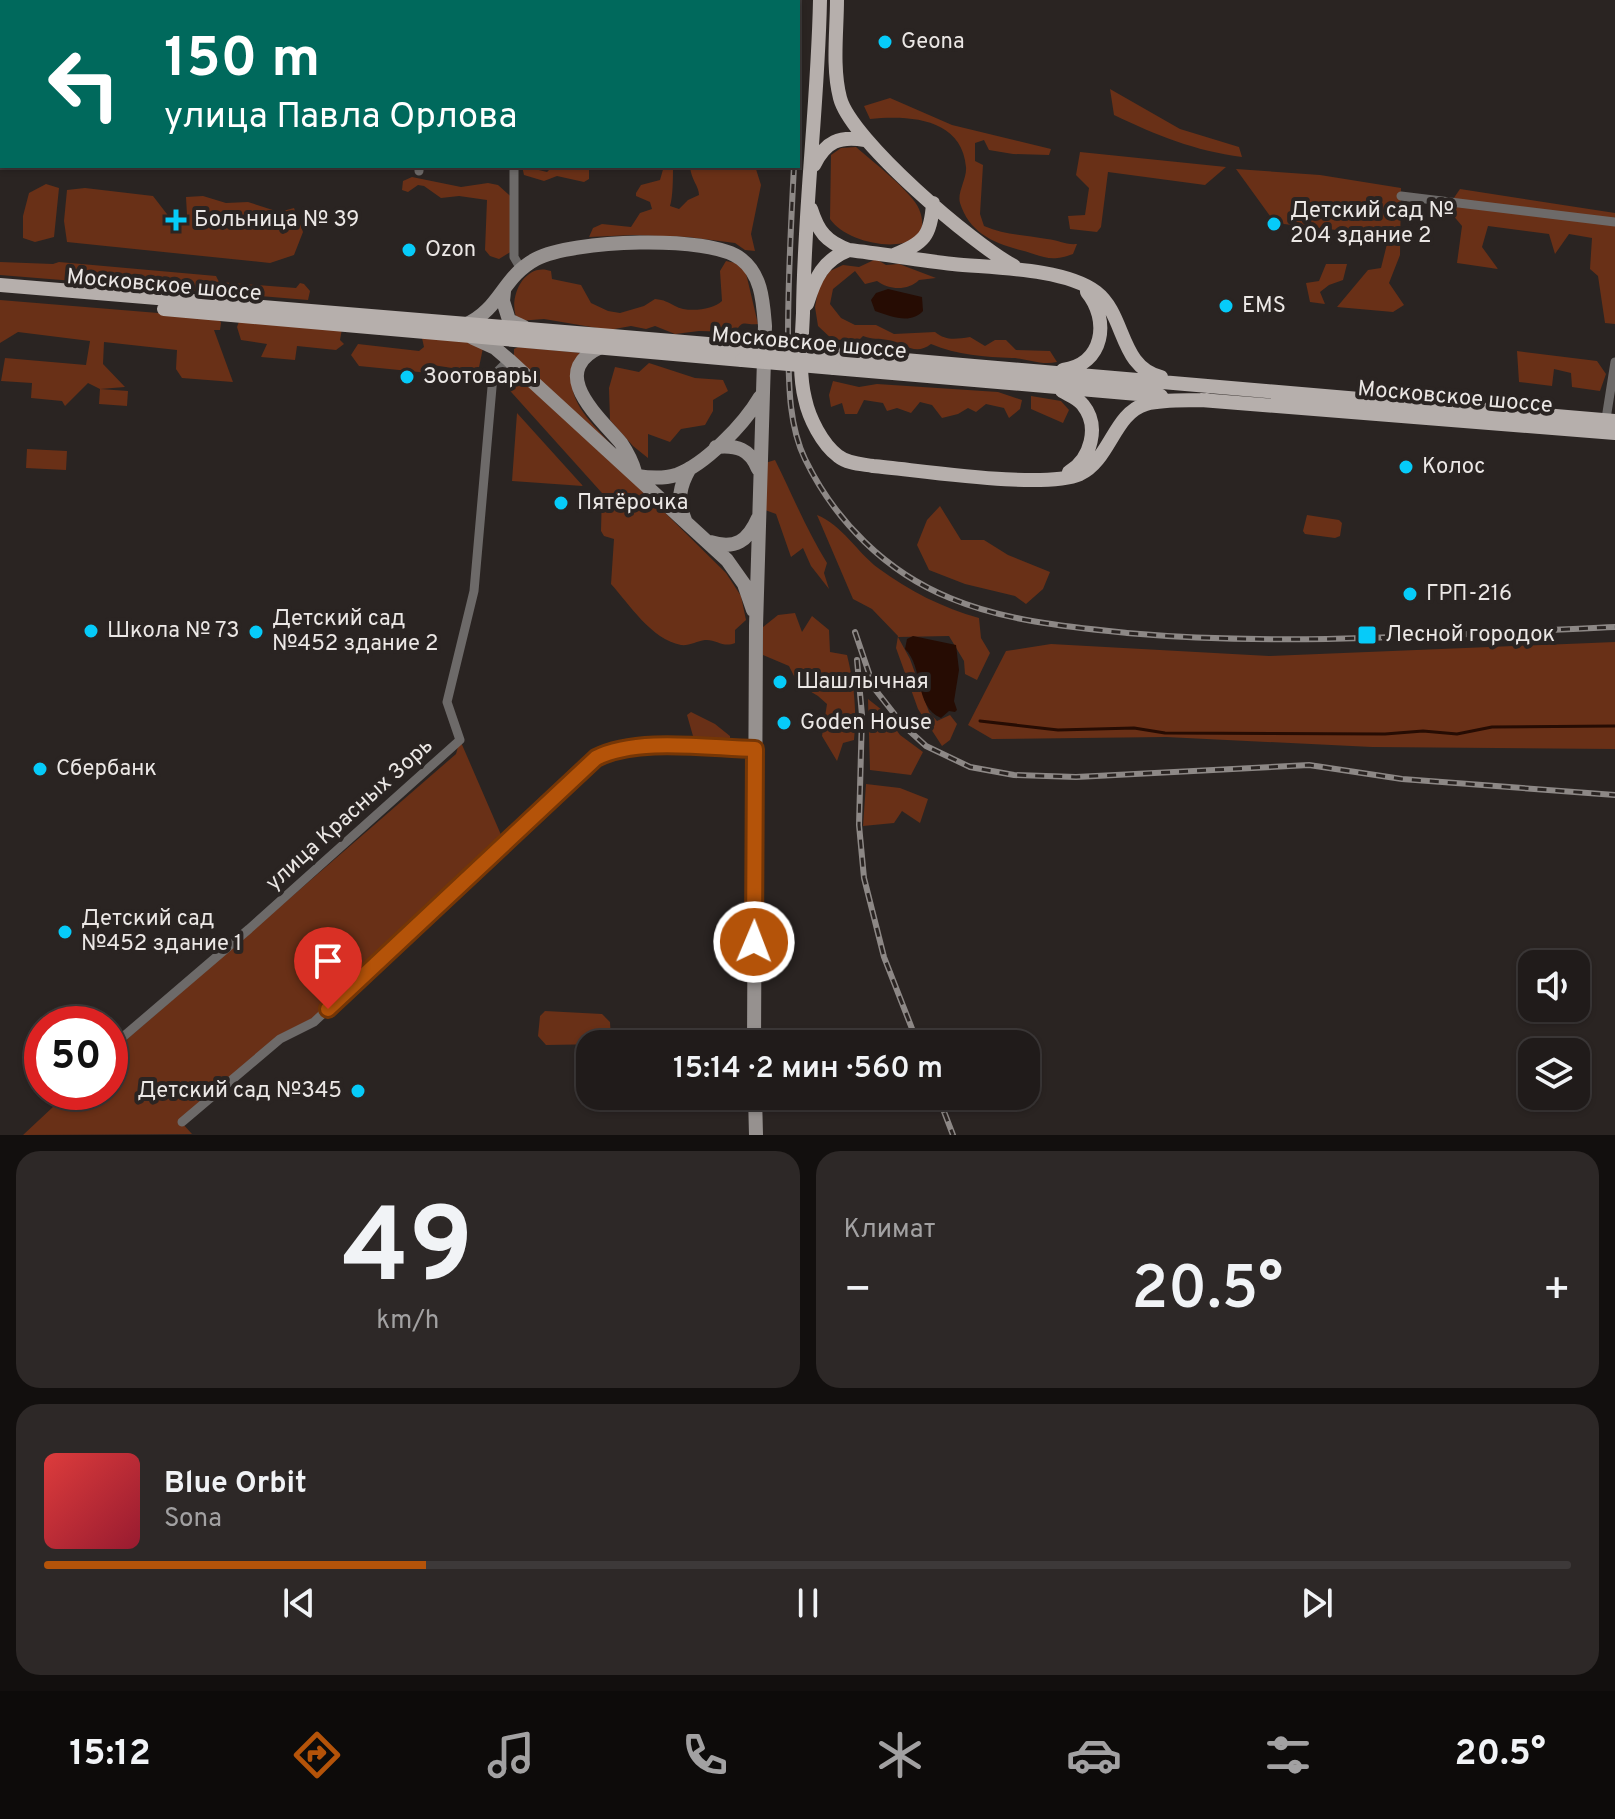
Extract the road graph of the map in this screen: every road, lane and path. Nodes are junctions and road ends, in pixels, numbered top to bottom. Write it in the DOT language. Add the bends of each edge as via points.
graph roads {
  1 [pos="820,0"];
  2 [pos="837,0"];
  3 [pos="865,140"];
  4 [pos="514,168"];
  5 [pos="811,172"];
  6 [pos="1401,196"];
  7 [pos="809,201"];
  8 [pos="933,203"];
  9 [pos="1615,222"];
  10 [pos="849,250"];
  11 [pos="892,255"];
  12 [pos="521,269"];
  13 [pos="1022,270"];
  14 [pos="0,285"];
  15 [pos="1081,285"];
  16 [pos="505,287"];
  17 [pos="0,294"];
  18 [pos="803,315"];
  19 [pos="465,330"];
  20 [pos="537,331"];
  21 [pos="601,347"];
  22 [pos="743,353"];
  23 [pos="509,360"];
  24 [pos="1615,362"];
  25 [pos="1036,378"];
  26 [pos="1208,393"];
  27 [pos="761,396"];
  28 [pos="1610,427"];
  29 [pos="716,447"];
  30 [pos="690,468"];
  31 [pos="759,473"];
  32 [pos="637,476"];
  33 [pos="1060,478"];
  34 [pos="759,514"];
  35 [pos="686,522"];
  36 [pos="705,541"];
  37 [pos="756,626"];
  38 [pos="755,749"];
  39 [pos="754,1030"];
  40 [pos="128,1033"];
  41 [pos="755,1110"];
  42 [pos="182,1122"];
  43 [pos="756,1135"];
  1 -- 5 [label="main road"];
  2 -- 3 [label="main road" via="840,100"];
  3 -- 5 [label="main road" via="848,137 829,143"];
  3 -- 8 [label="main road"];
  4 -- 12 [label="street" via="514,257"];
  5 -- 7 [label="main road"];
  6 -- 9 [label="street"];
  7 -- 10 [label="main road" via="823,236"];
  7 -- 18 [label="main road"];
  8 -- 11 [label="main road" via="923,240"];
  8 -- 13 [label="main road"];
  10 -- 11 [label="main road"];
  10 -- 18 [label="main road" via="825,263"];
  11 -- 13 [label="main road"];
  12 -- 16 [label="main road"];
  12 -- 27 [label="main road" via="538,258 589,246 660,243 732,253 756,275 763,300"];
  13 -- 15 [label="main road"];
  14 -- 19 [label="main road, Московское шоссе"];
  15 -- 25 [label="main road" via="1100,313 1101,338 1095,352 1068,370"];
  15 -- 26 [label="main road" via="1104,300 1143,370"];
  16 -- 19 [label="main road" via="492,307"];
  16 -- 20 [label="main road" via="509,320"];
  17 -- 19 [label="main road, Московское шоссе"];
  18 -- 33 [label="main road" via="805,401 824,441 838,456 873,466"];
  19 -- 20 [label="main road, Московское шоссе"];
  19 -- 21 [label="main road, Московское шоссе"];
  19 -- 23 [label="main road"];
  20 -- 22 [label="main road, Московское шоссе"];
  21 -- 22 [label="main road, Московское шоссе"];
  21 -- 32 [label="main road" via="583,360 578,386 622,445"];
  22 -- 25 [label="main road, Московское шоссе, bridge"];
  23 -- 32 [label="main road"];
  23 -- 40 [label="street, улица Красных Зорь" via="493,376 474,591 447,702 460,740"];
  24 -- 28 [label="street"];
  25 -- 26 [label="main road, Московское шоссе"];
  25 -- 33 [label="main road" via="1083,403 1089,415 1089,449"];
  26 -- 28 [label="main road, Московское шоссе"];
  26 -- 33 [label="main road" via="1139,408 1089,469"];
  27 -- 29 [label="main road" via="739,427"];
  27 -- 31 [label="main road"];
  29 -- 30 [label="main road"];
  29 -- 31 [label="main road" via="749,453"];
  30 -- 32 [label="main road" via="665,477"];
  30 -- 35 [label="main road" via="679,498"];
  31 -- 34 [label="main road"];
  32 -- 35 [label="main road"];
  34 -- 36 [label="main road" via="741,542 730,546"];
  34 -- 37 [label="main road"];
  35 -- 36 [label="main road"];
  36 -- 37 [label="main road" via="739,574"];
  37 -- 38 [label="main road"];
  38 -- 39 [label="main road"];
  38 -- 42 [label="street" via="634,746 596,758 314,1022 280,1039"];
  41 -- 43 [label="main road"];
}
